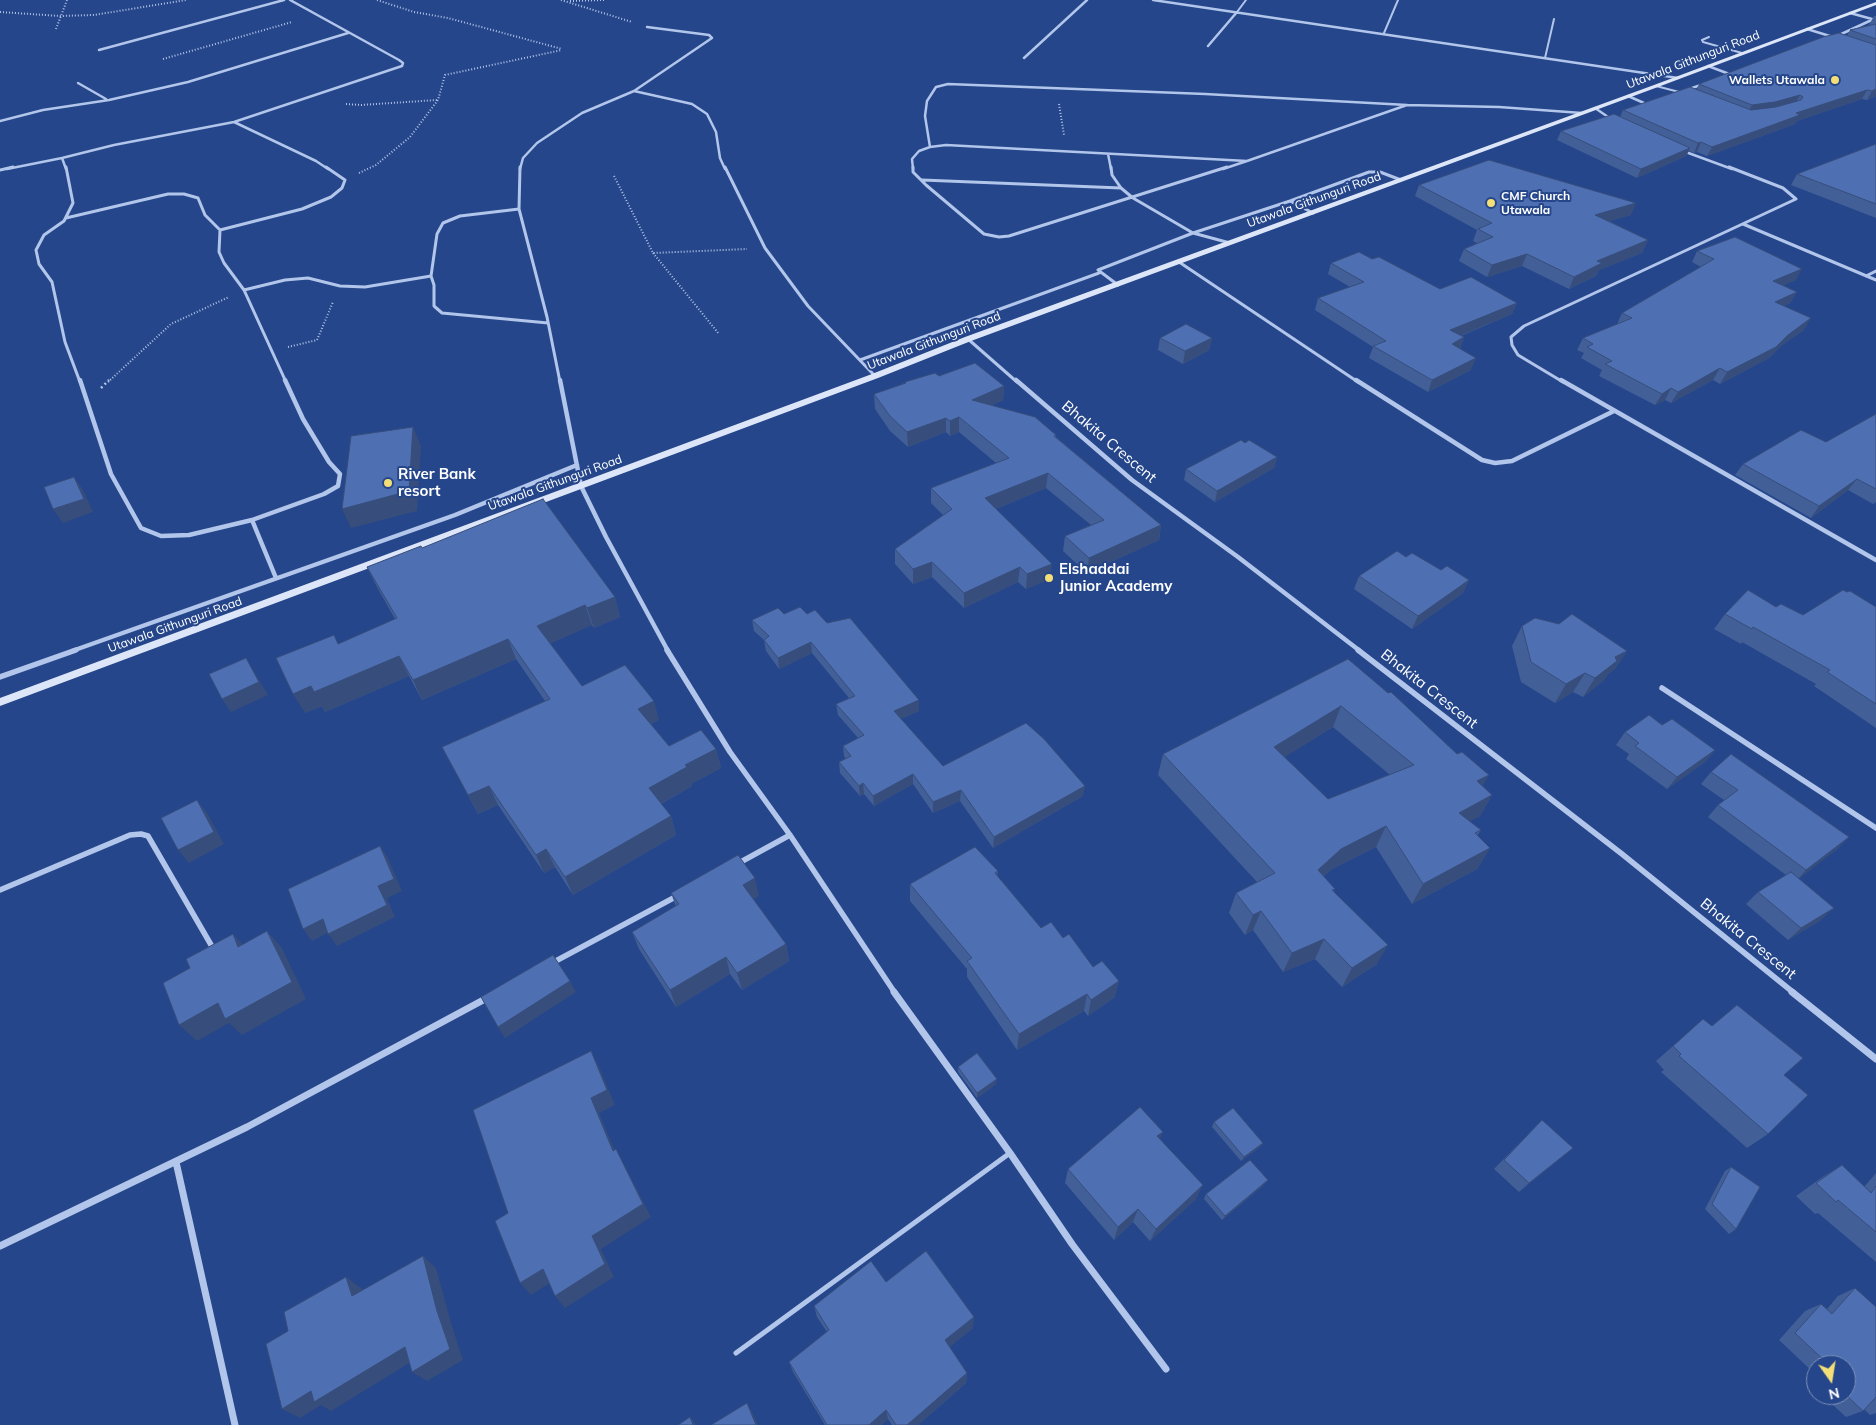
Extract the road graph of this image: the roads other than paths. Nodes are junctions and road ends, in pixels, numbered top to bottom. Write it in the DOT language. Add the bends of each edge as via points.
graph roads {
  1 [pos="284,0"];
  2 [pos="290,0"];
  3 [pos="1088,0"];
  4 [pos="1153,0"];
  5 [pos="1246,0"];
  6 [pos="1398,0"];
  7 [pos="1876,3"];
  8 [pos="1237,12"];
  9 [pos="1850,13"];
  10 [pos="1876,18"];
  11 [pos="1554,19"];
  12 [pos="1872,19"];
  13 [pos="647,27"];
  14 [pos="1807,28"];
  15 [pos="348,33"];
  16 [pos="1384,34"];
  17 [pos="1710,37"];
  18 [pos="1834,38"];
  19 [pos="1842,40"];
  20 [pos="1825,41"];
  21 [pos="1208,46"];
  22 [pos="99,50"];
  23 [pos="1742,53"];
  24 [pos="1024,58"];
  25 [pos="1545,58"];
  26 [pos="1708,66"];
  27 [pos="1738,72"];
  28 [pos="1732,75"];
  29 [pos="1678,78"];
  30 [pos="1724,78"];
  31 [pos="78,83"];
  32 [pos="1708,83"];
  33 [pos="1656,86"];
  34 [pos="634,91"];
  35 [pos="1680,92"];
  36 [pos="1671,94"];
  37 [pos="1688,95"];
  38 [pos="1628,96"];
  39 [pos="108,100"];
  40 [pos="1407,105"];
  41 [pos="1636,107"];
  42 [pos="1595,108"];
  43 [pos="1582,113"];
  44 [pos="1620,115"];
  45 [pos="1611,119"];
  46 [pos="0,121"];
  47 [pos="234,122"];
  48 [pos="1618,122"];
  49 [pos="930,147"];
  50 [pos="1676,148"];
  51 [pos="1108,154"];
  52 [pos="62,158"];
  53 [pos="1247,161"];
  54 [pos="0,170"];
  55 [pos="921,180"];
  56 [pos="1401,180"];
  57 [pos="1121,188"];
  58 [pos="1133,198"];
  59 [pos="1290,201"];
  60 [pos="519,209"];
  61 [pos="1312,213"];
  62 [pos="66,218"];
  63 [pos="1743,224"];
  64 [pos="220,230"];
  65 [pos="1193,233"];
  66 [pos="1230,243"];
  67 [pos="1179,262"];
  68 [pos="1876,271"];
  69 [pos="1099,273"];
  70 [pos="431,276"];
  71 [pos="1866,276"];
  72 [pos="1876,280"];
  73 [pos="1118,284"];
  74 [pos="244,290"];
  75 [pos="548,323"];
  76 [pos="968,339"];
  77 [pos="860,360"];
  78 [pos="875,376"];
  79 [pos="1614,411"];
  80 [pos="577,465"];
  81 [pos="581,486"];
  82 [pos="252,520"];
  83 [pos="1876,560"];
  84 [pos="276,578"];
  85 [pos="0,677"];
  86 [pos="1662,688"];
  87 [pos="0,702"];
  88 [pos="1876,828"];
  89 [pos="790,835"];
  90 [pos="728,868"];
  91 [pos="0,890"];
  92 [pos="685,892"];
  93 [pos="216,955"];
  94 [pos="545,967"];
  95 [pos="492,995"];
  96 [pos="1876,1059"];
  97 [pos="1010,1153"];
  98 [pos="176,1162"];
  99 [pos="0,1246"];
  100 [pos="736,1353"];
  101 [pos="1166,1369"];
  102 [pos="235,1425"];
  1 -- 22 [label="street"];
  2 -- 15 [label="street"];
  3 -- 24 [label="street"];
  4 -- 8 [label="street"];
  5 -- 8 [label="lane"];
  6 -- 16 [label="lane"];
  7 -- 9 [label="street, Utawala Githunguri Road"];
  8 -- 16 [label="street"];
  8 -- 21 [label="street"];
  9 -- 12 [label="street"];
  9 -- 14 [label="street, Utawala Githunguri Road"];
  10 -- 12 [label="street"];
  11 -- 25 [label="lane"];
  12 -- 18 [label="street"];
  13 -- 34 [label="street" via="712,38"];
  14 -- 18 [label="street"];
  14 -- 23 [label="street, Utawala Githunguri Road"];
  15 -- 39 [label="street" via="188,82"];
  15 -- 47 [label="street" via="399,60 402,66"];
  16 -- 25 [label="street"];
  17 -- 23 [label="lane" via="1703,42"];
  18 -- 19 [label="street"];
  18 -- 20 [label="street"];
  23 -- 26 [label="street, Utawala Githunguri Road"];
  25 -- 29 [label="street"];
  26 -- 28 [label="street"];
  26 -- 29 [label="street, Utawala Githunguri Road"];
  27 -- 28 [label="street"];
  28 -- 30 [label="street"];
  29 -- 33 [label="street, Utawala Githunguri Road"];
  31 -- 39 [label="street"];
  32 -- 35 [label="street"];
  33 -- 35 [label="lane"];
  33 -- 38 [label="street, Utawala Githunguri Road"];
  34 -- 60 [label="street" via="582,113 538,143 523,158 519,174"];
  34 -- 77 [label="street" via="692,104 707,114 716,132 720,158 765,248 808,306"];
  35 -- 36 [label="street"];
  35 -- 37 [label="lane"];
  38 -- 41 [label="street" via="1644,103"];
  38 -- 42 [label="street, Utawala Githunguri Road"];
  39 -- 46 [label="street" via="43,110"];
  40 -- 43 [label="street"];
  40 -- 49 [label="street" via="948,84 936,87 927,101"];
  40 -- 53 [label="street"];
  42 -- 43 [label="street, Utawala Githunguri Road"];
  42 -- 45 [label="street"];
  43 -- 56 [label="street, Utawala Githunguri Road"];
  44 -- 45 [label="street"];
  45 -- 48 [label="street"];
  47 -- 52 [label="street"];
  47 -- 64 [label="street" via="316,161 345,180 342,188 331,197 302,209"];
  49 -- 51 [label="street" via="946,145"];
  49 -- 55 [label="street" via="912,159 913,172"];
  50 -- 63 [label="street" via="1772,183 1796,199"];
  51 -- 53 [label="street"];
  51 -- 57 [label="street" via="1112,175"];
  52 -- 54 [label="street"];
  52 -- 62 [label="street" via="70,180 73,203"];
  53 -- 58 [label="street"];
  55 -- 57 [label="street"];
  55 -- 58 [label="street" via="991,237 1010,236"];
  56 -- 59 [label="street" via="1380,172 1369,172"];
  56 -- 61 [label="street, Utawala Githunguri Road"];
  57 -- 58 [label="street"];
  58 -- 65 [label="street"];
  59 -- 61 [label="street"];
  59 -- 65 [label="street"];
  60 -- 70 [label="street" via="460,216 443,223 436,234"];
  60 -- 75 [label="street"];
  61 -- 66 [label="street, Utawala Githunguri Road"];
  62 -- 64 [label="street" via="168,194 184,194 198,198 205,215"];
  62 -- 82 [label="street" via="44,235 36,250 39,264 52,282 64,342 111,474 141,528 161,536 189,536"];
  63 -- 71 [label="street"];
  63 -- 79 [label="street" via="1524,326 1511,337 1518,355"];
  64 -- 74 [label="street" via="219,252"];
  65 -- 66 [label="street"];
  65 -- 69 [label="street" via="1100,268"];
  66 -- 67 [label="street, Utawala Githunguri Road"];
  67 -- 73 [label="street, Utawala Githunguri Road"];
  67 -- 79 [label="street" via="1482,460 1495,463 1512,461"];
  68 -- 71 [label="street"];
  69 -- 73 [label="street"];
  69 -- 77 [label="street"];
  70 -- 74 [label="street" via="365,287 340,286 308,278"];
  70 -- 75 [label="street" via="434,306 442,312"];
  71 -- 72 [label="street"];
  73 -- 76 [label="street, Utawala Githunguri Road"];
  74 -- 82 [label="street" via="303,419 328,462 340,474 338,486 324,494"];
  75 -- 80 [label="street"];
  76 -- 78 [label="street, Utawala Githunguri Road"];
  76 -- 96 [label="street, Bhakita Crescent" via="1132,480 1238,557 1622,854"];
  77 -- 78 [label="street"];
  78 -- 81 [label="street, Utawala Githunguri Road"];
  79 -- 83 [label="street"];
  80 -- 81 [label="street"];
  80 -- 84 [label="street" via="456,515"];
  81 -- 87 [label="street, Utawala Githunguri Road"];
  81 -- 89 [label="street" via="660,638 730,752"];
  82 -- 84 [label="street"];
  84 -- 85 [label="street"];
  86 -- 88 [label="street"];
  89 -- 90 [label="street"];
  89 -- 97 [label="street" via="883,976"];
  91 -- 93 [label="street" via="130,836 148,836"];
  92 -- 94 [label="street"];
  95 -- 98 [label="street"];
  97 -- 100 [label="lane"];
  97 -- 101 [label="street" via="1072,1244"];
  98 -- 99 [label="street"];
  98 -- 102 [label="street"];
}
